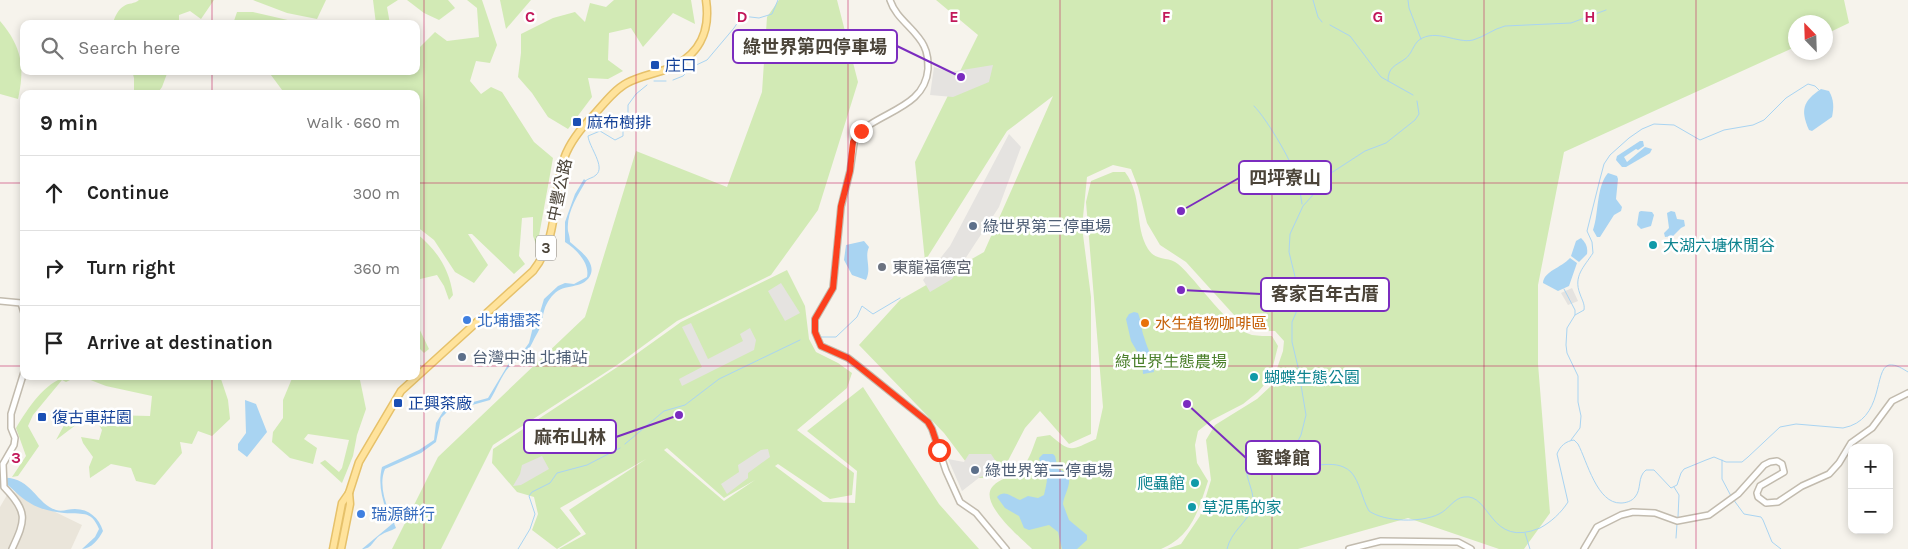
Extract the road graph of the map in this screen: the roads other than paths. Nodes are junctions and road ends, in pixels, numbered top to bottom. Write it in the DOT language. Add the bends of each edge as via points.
graph roads {
  1 [pos="706,0"];
  2 [pos="890,0"];
  3 [pos="0,301"];
  4 [pos="20,303"];
  5 [pos="420,374"];
  6 [pos="22,380"];
  7 [pos="413,380"];
  8 [pos="1908,394"];
  9 [pos="349,493"];
  10 [pos="12,549"];
  11 [pos="333,549"];
  12 [pos="341,549"];
  13 [pos="1006,549"];
  14 [pos="1349,549"];
  15 [pos="1471,549"];
  16 [pos="1584,549"];
  1 -- 5 [label="main road, 中豐公路 / 3" via="708,18 704,34 693,53 680,64 620,88 582,128 563,160 551,232 545,254 534,271"];
  2 -- 13 [label="street" via="925,48 926,80 922,90 909,103 868,125 855,137 841,206 833,288 815,319 815,332 821,346 848,358 928,422 960,502 976,513"];
  3 -- 4 [label="street"];
  6 -- 10 [label="street" via="11,414 14,446 3,464 4,487 17,501 22,515 22,527"];
  7 -- 9 [label="main road, 中豐公路 / 3" via="401,391 364,450"];
  8 -- 16 [label="street" via="1892,401 1872,428 1850,443 1839,463 1824,477 1802,486 1778,502 1766,503 1758,497 1757,490 1784,472 1782,464 1770,462 1732,498 1709,514 1682,520 1646,512 1621,515 1601,524"];
  9 -- 11 [label="main road, 中豐公路 / 3" via="342,503"];
  9 -- 12 [label="main road, 中豐公路 / 3" via="350,504"];
  14 -- 15 [label="street" via="1381,541 1454,541"];
}
